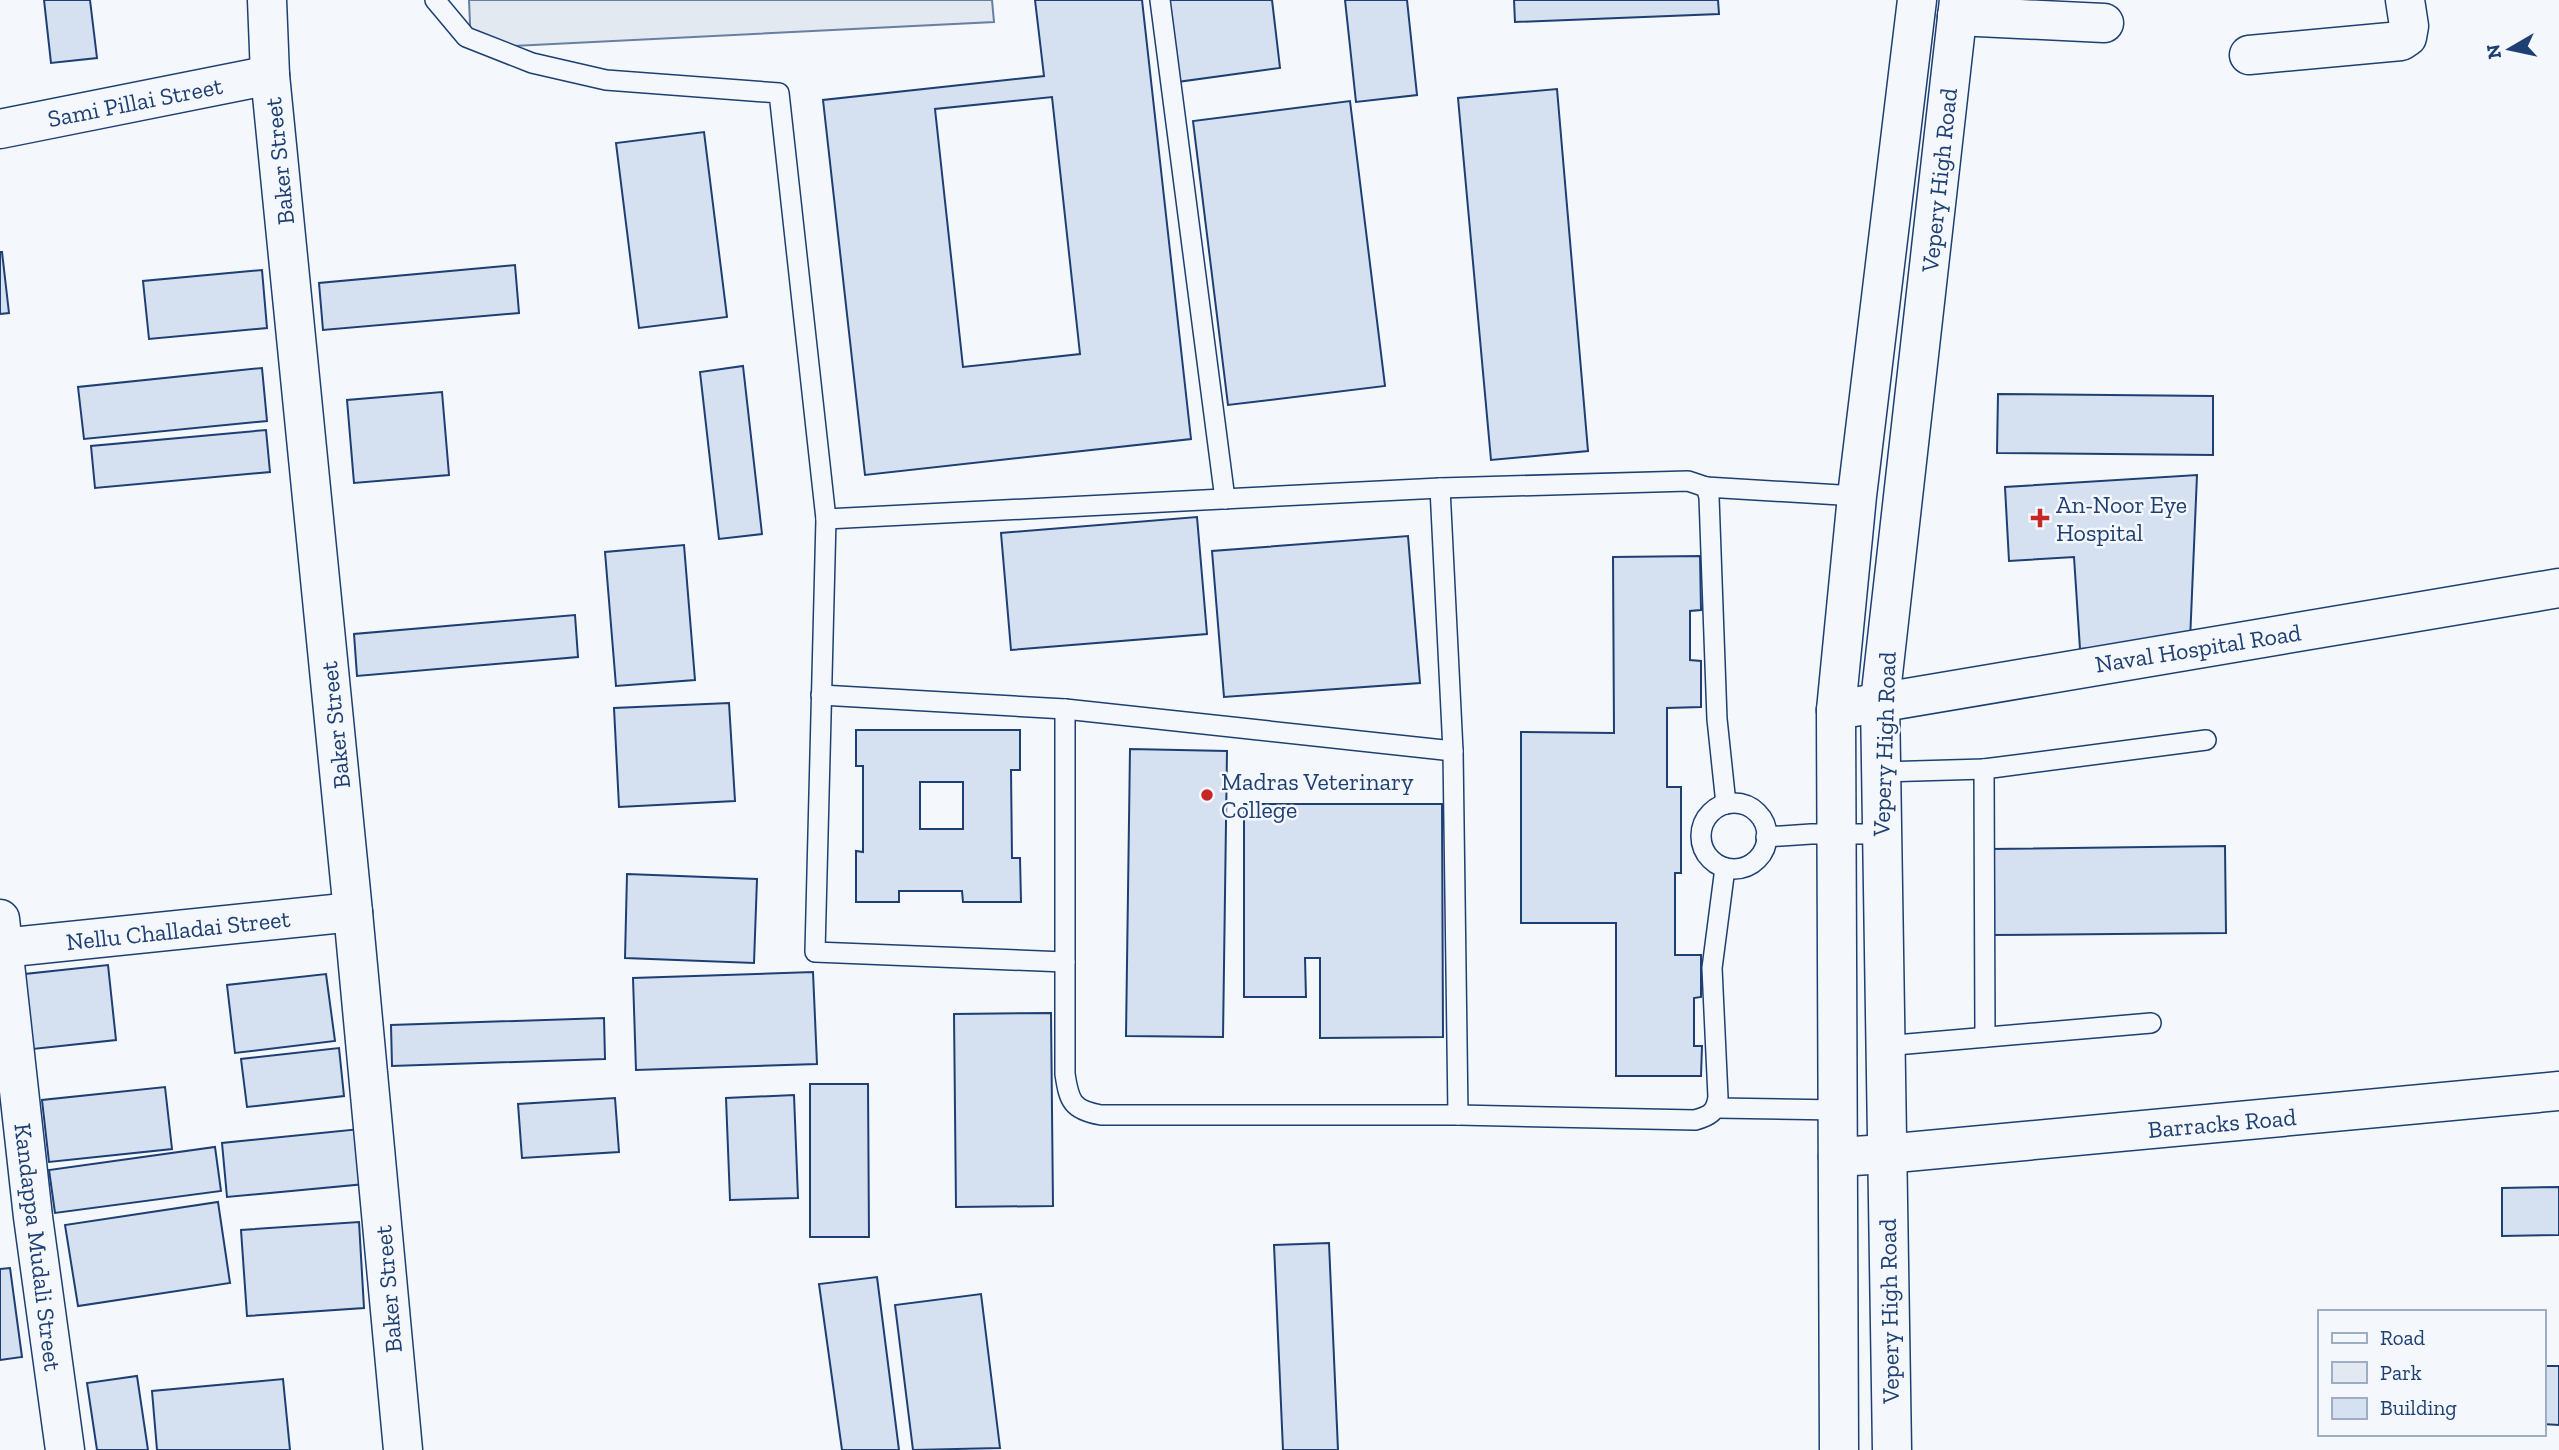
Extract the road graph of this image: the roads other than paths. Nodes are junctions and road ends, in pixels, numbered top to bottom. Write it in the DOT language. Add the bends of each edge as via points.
graph roads {
  1 [pos="267,0"];
  2 [pos="435,0"];
  3 [pos="1160,0"];
  4 [pos="1917,0"];
  5 [pos="2405,0"];
  6 [pos="1958,8"];
  7 [pos="2104,23"];
  8 [pos="2249,55"];
  9 [pos="270,75"];
  10 [pos="0,129"];
  11 [pos="1706,487"];
  12 [pos="1440,488"];
  13 [pos="1857,496"];
  14 [pos="1226,499"];
  15 [pos="826,519"];
  16 [pos="2559,588"];
  17 [pos="821,695"];
  18 [pos="1880,701"];
  19 [pos="1065,709"];
  20 [pos="1836,710"];
  21 [pos="2206,740"];
  22 [pos="1453,751"];
  23 [pos="1984,769"];
  24 [pos="1881,772"];
  25 [pos="1726,804"];
  26 [pos="1836,833"];
  27 [pos="1880,834"];
  28 [pos="1766,837"];
  29 [pos="1725,868"];
  30 [pos="353,912"];
  31 [pos="1,933"];
  32 [pos="1065,962"];
  33 [pos="2151,1023"];
  34 [pos="1985,1037"];
  35 [pos="1884,1046"];
  36 [pos="2559,1091"];
  37 [pos="1717,1108"];
  38 [pos="1837,1110"];
  39 [pos="1458,1115"];
  40 [pos="1885,1154"];
  41 [pos="1838,1157"];
  42 [pos="65,1450"];
  43 [pos="402,1450"];
  44 [pos="1839,1450"];
  45 [pos="1892,1450"];
  1 -- 9 [label="street, Baker Street"];
  2 -- 15 [label="lane" via="466,37 532,63 606,80 779,93"];
  3 -- 14 [label="lane"];
  4 -- 13 [label="street, Vepery High Road"];
  5 -- 8 [label="street" via="2409,26 2401,41"];
  6 -- 7 [label="street"];
  6 -- 18 [label="street, Vepery High Road"];
  9 -- 10 [label="street, Sami Pillai Street"];
  9 -- 30 [label="street, Baker Street"];
  11 -- 12 [label="lane" via="1688,481"];
  11 -- 13 [label="lane"];
  11 -- 25 [label="lane" via="1711,516 1717,719"];
  12 -- 14 [label="lane"];
  12 -- 22 [label="lane"];
  13 -- 20 [label="street, Vepery High Road"];
  14 -- 15 [label="lane"];
  15 -- 17 [label="lane"];
  16 -- 18 [label="street, Naval Hospital Road"];
  17 -- 19 [label="lane"];
  17 -- 32 [label="lane" via="815,952"];
  18 -- 20 [label="street, Naval Hospital Road"];
  18 -- 24 [label="street, Vepery High Road"];
  19 -- 22 [label="lane"];
  19 -- 32 [label="lane"];
  20 -- 26 [label="street, Vepery High Road"];
  21 -- 23 [label="lane"];
  22 -- 39 [label="lane"];
  23 -- 24 [label="lane"];
  23 -- 34 [label="lane"];
  24 -- 27 [label="street, Vepery High Road"];
  25 -- 28 [label="lane" via="1737,803 1755,811"];
  25 -- 29 [label="lane" via="1708,816 1701,835 1708,857"];
  26 -- 27 [label="lane"];
  26 -- 28 [label="lane"];
  26 -- 38 [label="street, Vepery High Road"];
  27 -- 35 [label="street, Vepery High Road"];
  28 -- 29 [label="lane" via="1765,847 1753,863"];
  29 -- 37 [label="lane" via="1712,968"];
  30 -- 31 [label="street, Nellu Challadai Street"];
  30 -- 43 [label="street, Baker Street"];
  31 -- 42 [label="street, Kandappa Mudali Street"];
  32 -- 39 [label="lane" via="1065,1073 1073,1104 1084,1112"];
  33 -- 34 [label="lane"];
  34 -- 35 [label="lane"];
  35 -- 40 [label="street, Vepery High Road"];
  36 -- 40 [label="street, Barracks Road"];
  37 -- 38 [label="lane"];
  37 -- 39 [label="lane" via="1695,1120"];
  38 -- 41 [label="street, Vepery High Road"];
  40 -- 41 [label="street, Barracks Road"];
  40 -- 45 [label="street, Vepery High Road"];
  41 -- 44 [label="street, Vepery High Road"];
}
